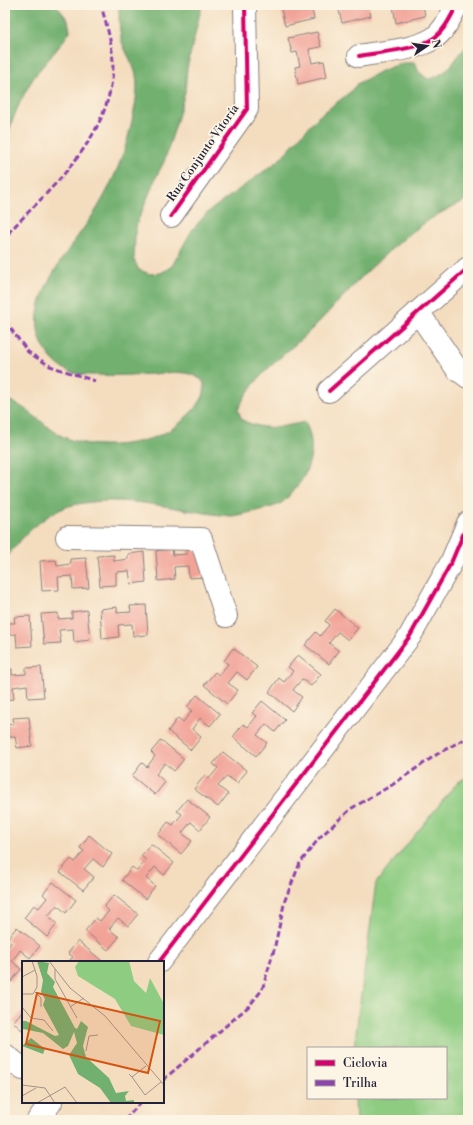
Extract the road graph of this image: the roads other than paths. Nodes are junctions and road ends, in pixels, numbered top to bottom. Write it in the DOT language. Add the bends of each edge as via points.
graph roads {
  1 [pos="245,5"];
  2 [pos="457,5"];
  3 [pos="359,56"];
  4 [pos="171,216"];
  5 [pos="468,268"];
  6 [pos="418,312"];
  7 [pos="468,377"];
  8 [pos="329,391"];
  9 [pos="468,523"];
  10 [pos="67,537"];
  11 [pos="226,616"];
  12 [pos="160,961"];
  13 [pos="5,1055"];
  14 [pos="22,1068"];
  15 [pos="50,1103"];
  16 [pos="38,1120"];
  1 -- 4 [label="street, Rua Conjunto Vitoría" via="247,109"];
  2 -- 3 [label="street" via="446,25 434,38 417,45"];
  5 -- 6 [label="street"];
  6 -- 7 [label="street" via="457,369"];
  6 -- 8 [label="street"];
  9 -- 12 [label="street" via="451,563 410,636"];
  10 -- 11 [label="street" via="201,539"];
  13 -- 14 [label="street"];
  15 -- 16 [label="street"];
}
